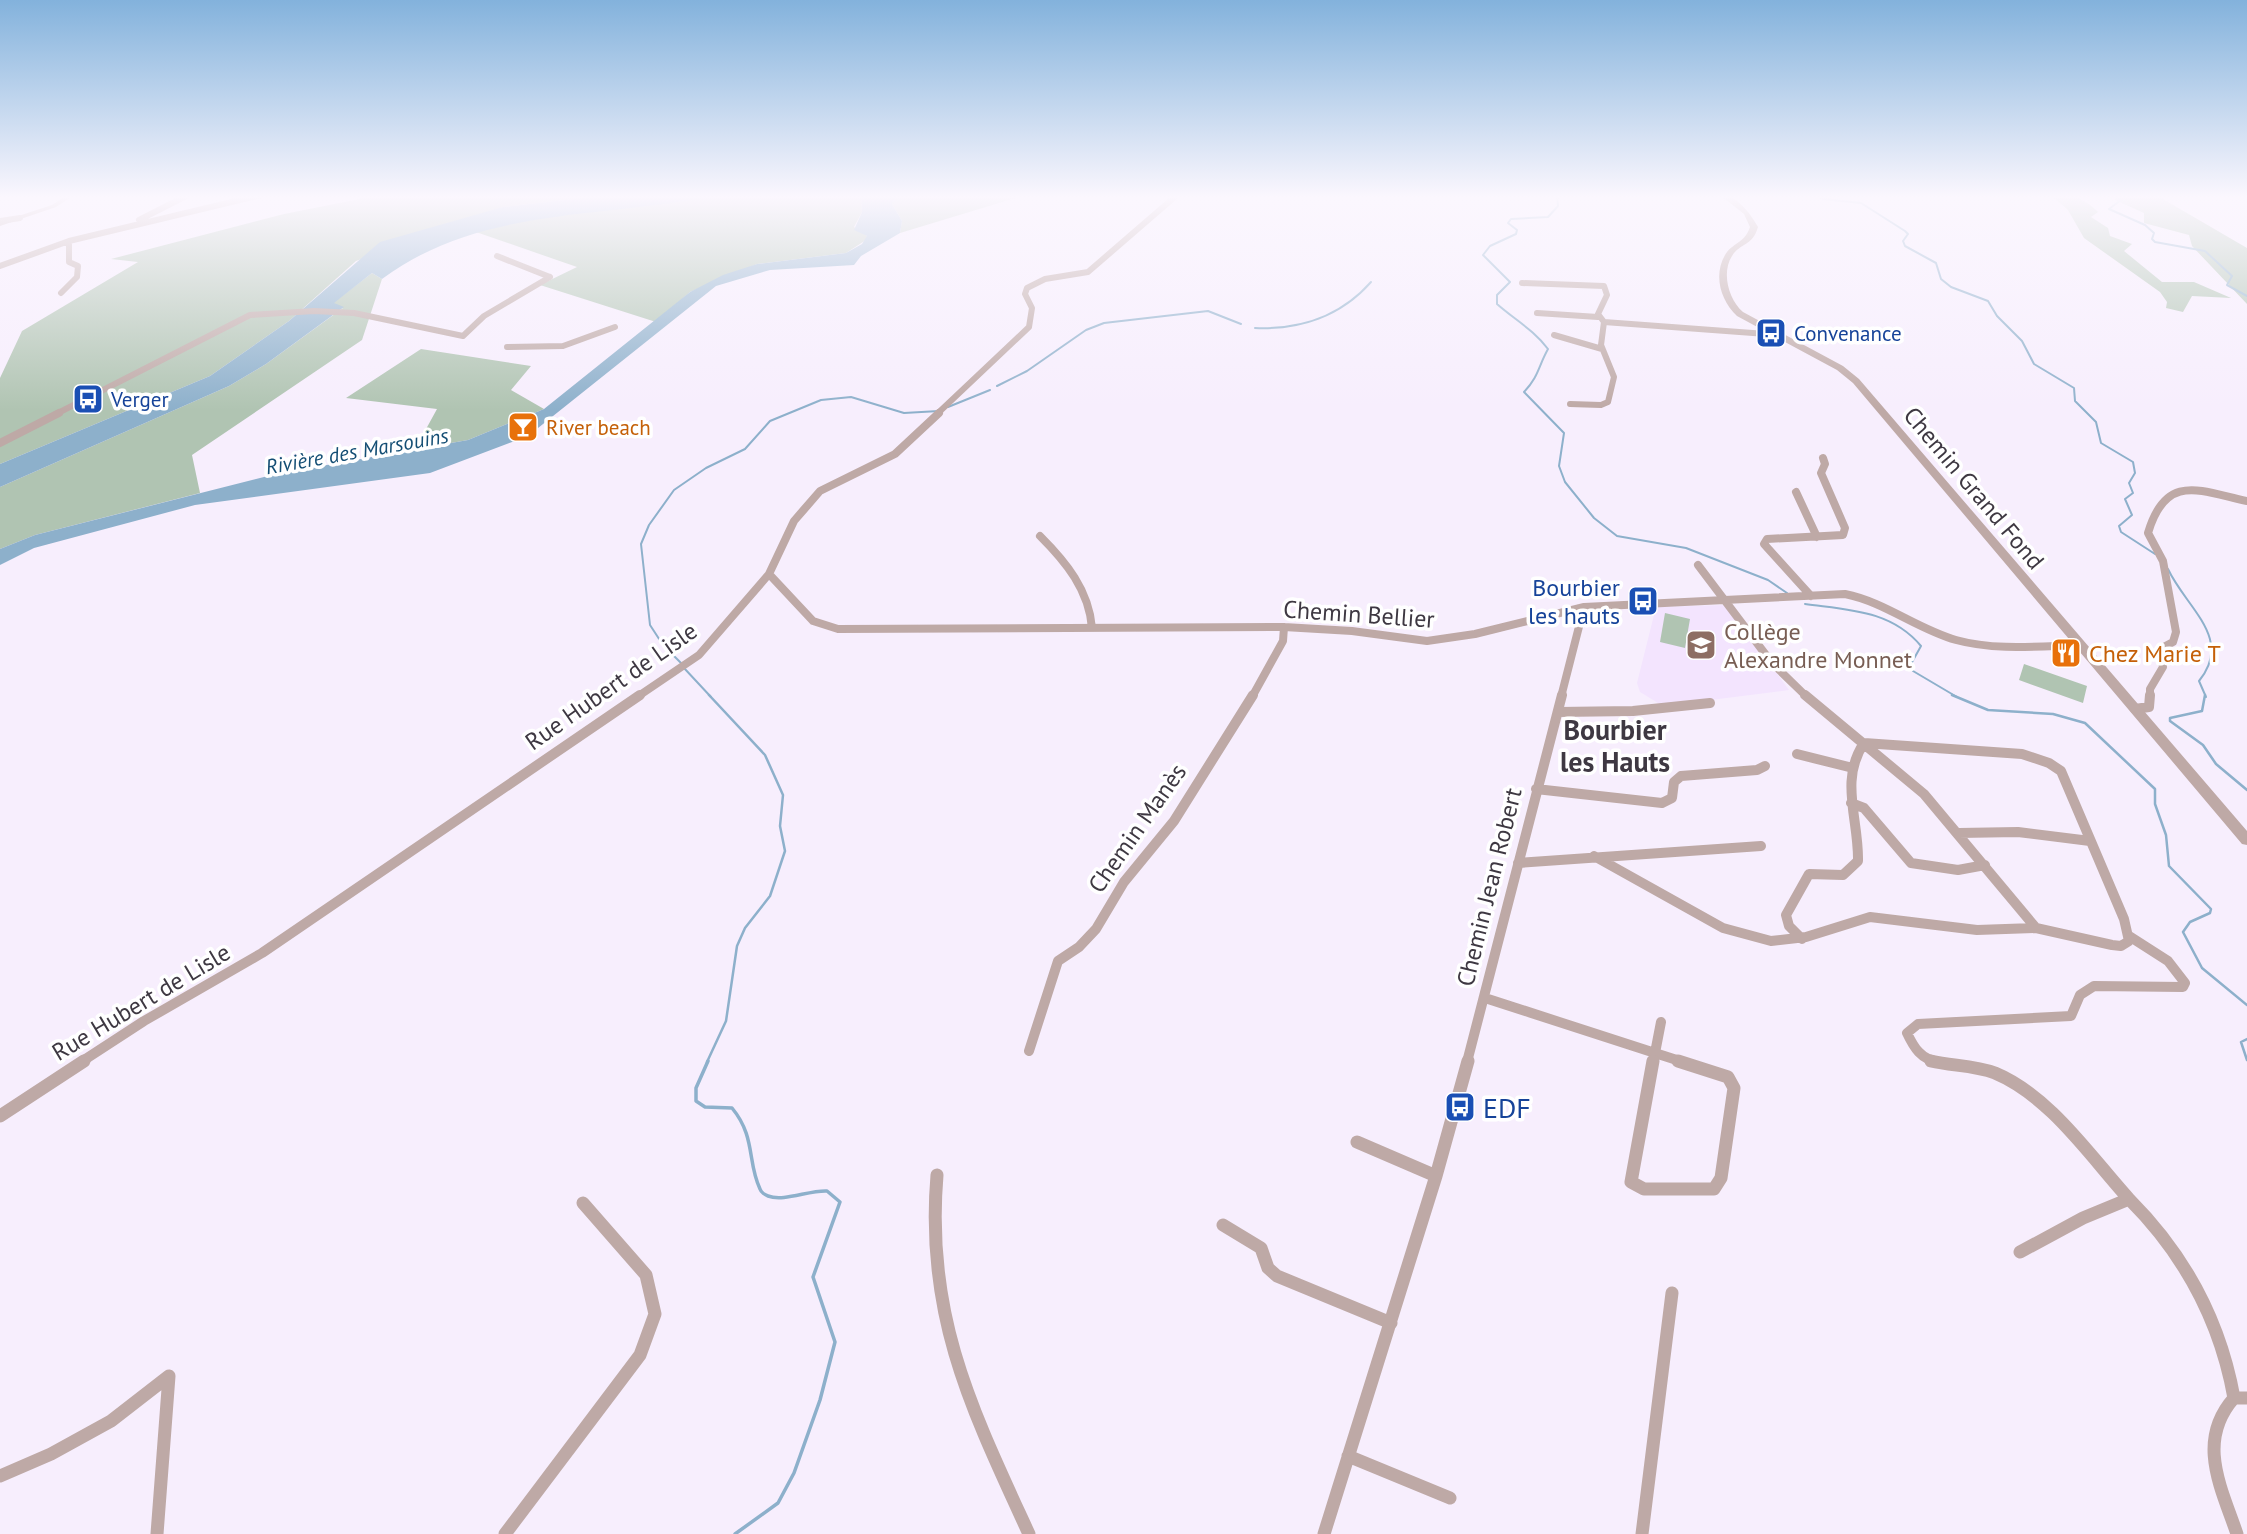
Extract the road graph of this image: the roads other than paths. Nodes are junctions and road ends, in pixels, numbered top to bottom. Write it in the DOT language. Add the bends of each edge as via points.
graph roads {
  1 [pos="78,267"];
  2 [pos="524,267"];
  3 [pos="1094,267"];
  4 [pos="1727,267"];
  5 [pos="1522,283"];
  6 [pos="61,293"];
  7 [pos="1537,313"];
  8 [pos="1601,319"];
  9 [pos="615,327"];
  10 [pos="1554,335"];
  11 [pos="1781,335"];
  12 [pos="507,346"];
  13 [pos="1602,349"];
  14 [pos="1570,404"];
  15 [pos="0,443"];
  16 [pos="1823,458"];
  17 [pos="1796,492"];
  18 [pos="2247,501"];
  19 [pos="1041,536"];
  20 [pos="1817,537"];
  21 [pos="1698,565"];
  22 [pos="769,574"];
  23 [pos="1811,596"];
  24 [pos="1726,601"];
  25 [pos="1584,607"];
  26 [pos="1092,628"];
  27 [pos="1284,628"];
  28 [pos="2081,645"];
  29 [pos="1710,703"];
  30 [pos="2135,709"];
  31 [pos="1558,712"];
  32 [pos="1864,743"];
  33 [pos="1797,754"];
  34 [pos="1765,766"];
  35 [pos="1853,768"];
  36 [pos="1536,789"];
  37 [pos="1851,803"];
  38 [pos="1959,833"];
  39 [pos="2247,840"];
  40 [pos="2090,841"];
  41 [pos="1761,846"];
  42 [pos="1594,856"];
  43 [pos="1518,863"];
  44 [pos="1985,865"];
  45 [pos="2036,928"];
  46 [pos="2129,936"];
  47 [pos="1802,939"];
  48 [pos="1485,999"];
  49 [pos="1661,1022"];
  50 [pos="1029,1051"];
  51 [pos="1654,1054"];
  52 [pos="0,1116"];
  53 [pos="1357,1142"];
  54 [pos="937,1175"];
  55 [pos="1436,1176"];
  56 [pos="2129,1199"];
  57 [pos="583,1203"];
  58 [pos="1223,1226"];
  59 [pos="2020,1252"];
  60 [pos="1672,1293"];
  61 [pos="1391,1323"];
  62 [pos="2240,1398"];
  63 [pos="1348,1456"];
  64 [pos="0,1476"];
  65 [pos="1451,1498"];
  66 [pos="158,1534"];
  67 [pos="505,1534"];
  68 [pos="1029,1534"];
  69 [pos="1324,1534"];
  70 [pos="1642,1534"];
  71 [pos="2237,1534"];
  1 -- 6 [label="street" via="77,277"];
  2 -- 15 [label="street" via="550,277 501,304 463,336 342,313 250,315"];
  3 -- 22 [label="street, Rue Hubert de Lisle" via="1079,276 1049,276 1027,288 1032,308 1028,327 895,454 820,491 794,521"];
  4 -- 11 [label="street, Chemin Grand Fond" via="1725,300 1740,314"];
  5 -- 8 [label="street" via="1605,287"];
  7 -- 8 [label="street"];
  8 -- 11 [label="street"];
  8 -- 13 [label="street"];
  9 -- 12 [label="street" via="571,345 535,350"];
  10 -- 13 [label="street"];
  11 -- 28 [label="street, Chemin Grand Fond" via="1856,381"];
  13 -- 14 [label="street" via="1614,375 1608,402"];
  16 -- 20 [label="street" via="1821,473 1845,531 1839,536"];
  17 -- 20 [label="street"];
  18 -- 30 [label="street" via="2176,490 2150,526 2148,533 2163,561 2176,632 2173,642 2160,649 2163,667 2151,687 2149,707"];
  19 -- 26 [label="street" via="1073,576 1089,607"];
  20 -- 23 [label="street" via="1768,539 1764,544"];
  21 -- 24 [label="street"];
  22 -- 26 [label="street, Chemin Bellier" via="783,585 809,621 827,628"];
  22 -- 52 [label="street, Rue Hubert de Lisle" via="708,647 689,662 261,953 144,1021"];
  23 -- 24 [label="street, Chemin Bellier"];
  23 -- 28 [label="street, Chemin Bellier" via="1857,596 1958,640"];
  24 -- 25 [label="street, Chemin Bellier"];
  24 -- 32 [label="street" via="1772,663"];
  25 -- 27 [label="street, Chemin Bellier" via="1427,642 1352,631"];
  25 -- 31 [label="street, Chemin Jean Robert"];
  26 -- 27 [label="street, Chemin Bellier"];
  27 -- 50 [label="street, Chemin Manès" via="1271,666 1174,821 1124,882 1088,939 1058,961"];
  28 -- 30 [label="street, Chemin Grand Fond"];
  29 -- 31 [label="street"];
  30 -- 39 [label="street, Chemin Grand Fond"];
  31 -- 36 [label="street, Chemin Jean Robert"];
  32 -- 35 [label="street"];
  32 -- 38 [label="street" via="1924,793"];
  32 -- 40 [label="street" via="2018,752 2047,761 2065,776"];
  33 -- 35 [label="street"];
  34 -- 36 [label="street" via="1681,776 1674,782 1669,801 1654,804"];
  35 -- 37 [label="street"];
  36 -- 43 [label="street, Chemin Jean Robert"];
  37 -- 44 [label="street" via="1864,808 1911,863 1958,870"];
  37 -- 47 [label="street" via="1858,861 1854,870 1842,877 1809,874 1786,915 1788,926"];
  38 -- 40 [label="street" via="2018,832"];
  38 -- 44 [label="street"];
  40 -- 46 [label="street"];
  41 -- 42 [label="street"];
  42 -- 43 [label="street"];
  42 -- 47 [label="street" via="1729,932 1769,941"];
  43 -- 48 [label="street, Chemin Jean Robert"];
  44 -- 45 [label="street"];
  45 -- 46 [label="street" via="2121,946"];
  45 -- 47 [label="street" via="2006,934 1869,917"];
  46 -- 56 [label="street" via="2176,968 2183,987 2094,986 2080,995 2071,1016 1917,1024 1907,1033 1912,1048 1924,1060 1980,1067 2029,1096"];
  48 -- 51 [label="street"];
  48 -- 55 [label="street, Chemin Jean Robert"];
  49 -- 51 [label="street"];
  51 -- 51 [label="street" via="1630,1182 1644,1189 1714,1189 1721,1178 1733,1082"];
  53 -- 55 [label="street"];
  54 -- 68 [label="street" via="930,1236 937,1294 971,1408"];
  55 -- 61 [label="street, Chemin Jean Robert"];
  56 -- 59 [label="street"];
  56 -- 62 [label="street" via="2170,1243 2185,1268 2214,1325"];
  57 -- 67 [label="street" via="646,1275 655,1314 640,1355"];
  58 -- 61 [label="street" via="1258,1245 1276,1276"];
  60 -- 70 [label="street"];
  61 -- 63 [label="street, Chemin Jean Robert"];
  62 -- 71 [label="street" via="2222,1407 2213,1424 2212,1447"];
  63 -- 65 [label="street"];
  63 -- 69 [label="street, Chemin Jean Robert"];
  64 -- 66 [label="street" via="111,1421 169,1376"];
}
